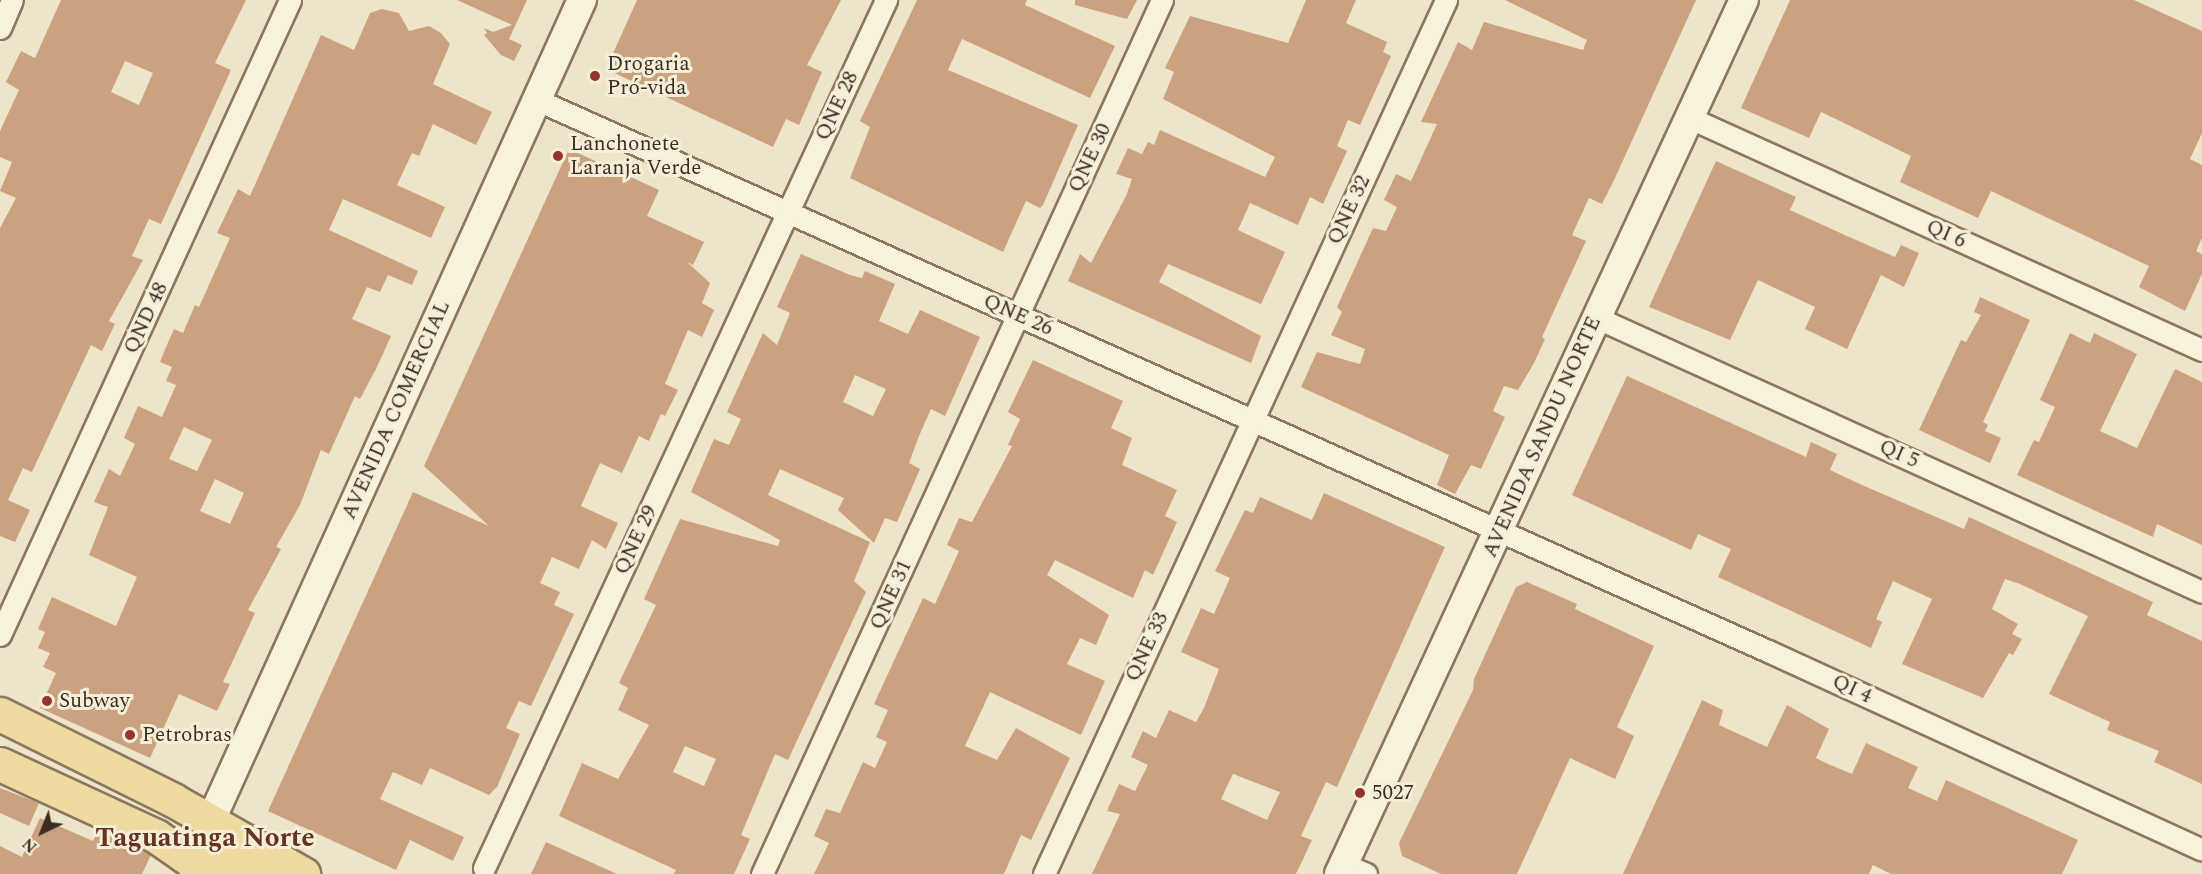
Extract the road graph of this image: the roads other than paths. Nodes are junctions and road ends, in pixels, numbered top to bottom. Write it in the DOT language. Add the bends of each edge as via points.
graph roads {
  1 [pos="12,0"];
  2 [pos="290,0"];
  3 [pos="582,0"];
  4 [pos="886,0"];
  5 [pos="1162,0"];
  6 [pos="1446,0"];
  7 [pos="1744,0"];
  8 [pos="0,28"];
  9 [pos="535,99"];
  10 [pos="1690,118"];
  11 [pos="789,212"];
  12 [pos="1018,315"];
  13 [pos="1595,317"];
  14 [pos="2202,350"];
  15 [pos="1251,419"];
  16 [pos="1501,531"];
  17 [pos="2202,592"];
  18 [pos="0,635"];
  19 [pos="0,714"];
  20 [pos="0,764"];
  21 [pos="211,820"];
  22 [pos="2202,850"];
  23 [pos="484,868"];
  24 [pos="193,870"];
  25 [pos="1350,871"];
  26 [pos="270,874"];
  27 [pos="303,874"];
  28 [pos="762,874"];
  29 [pos="1044,874"];
  1 -- 8 [label="street"];
  2 -- 18 [label="street, QND 48"];
  3 -- 9 [label="main road, AVENIDA COMERCIAL"];
  4 -- 11 [label="street, QNE 28"];
  5 -- 12 [label="street, QNE 30"];
  6 -- 15 [label="street, QNE 32"];
  7 -- 10 [label="main road, AVENIDA SANDU NORTE"];
  9 -- 11 [label="street, QNE 26"];
  9 -- 21 [label="main road, AVENIDA COMERCIAL"];
  10 -- 13 [label="main road, AVENIDA SANDU NORTE"];
  10 -- 14 [label="street, QI 6"];
  11 -- 12 [label="street, QNE 26"];
  11 -- 23 [label="street, QNE 29"];
  12 -- 15 [label="street, QNE 26"];
  12 -- 28 [label="street, QNE 31"];
  13 -- 16 [label="main road, AVENIDA SANDU NORTE"];
  13 -- 17 [label="street, QI 5"];
  15 -- 16 [label="street, QNE 26"];
  15 -- 29 [label="street, QNE 33"];
  16 -- 22 [label="street, QI 4"];
  16 -- 25 [label="main road, AVENIDA SANDU NORTE"];
  19 -- 21 [label="main road"];
  20 -- 24 [label="main road" via="156,836"];
  21 -- 27 [label="main road"];
  24 -- 26 [label="main road" via="234,863"];
}
